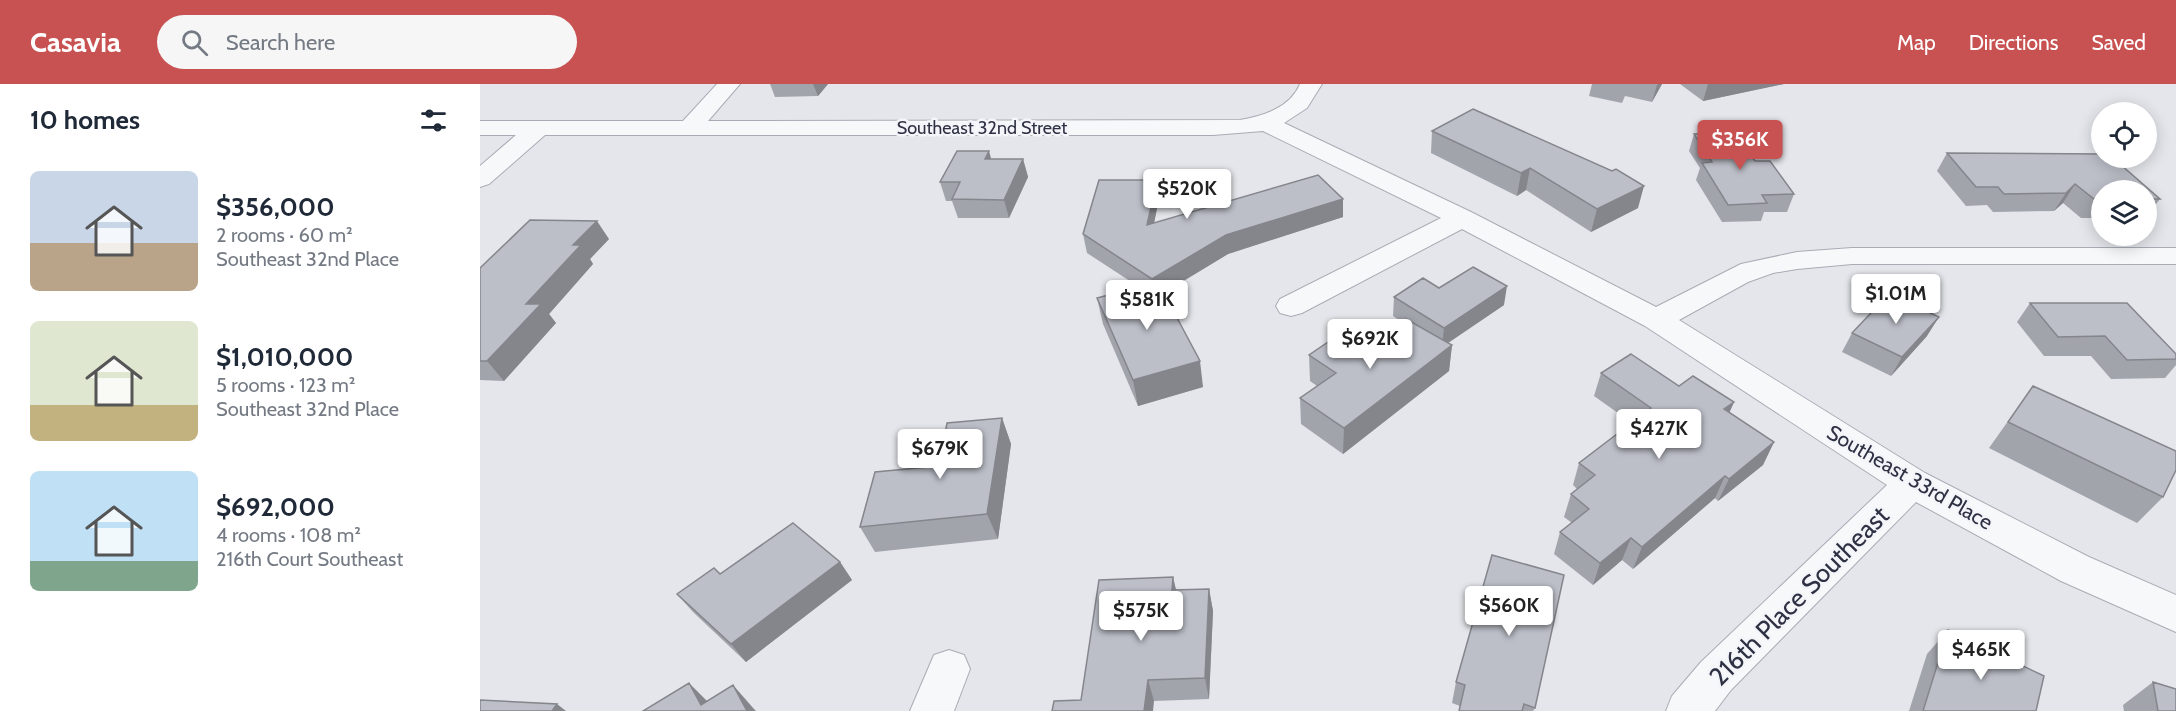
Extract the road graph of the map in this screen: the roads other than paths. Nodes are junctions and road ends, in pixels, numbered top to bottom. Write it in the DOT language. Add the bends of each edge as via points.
graph roads {
  1 [pos="729,84"];
  2 [pos="1311,84"];
  3 [pos="1266,123"];
  4 [pos="690,127"];
  5 [pos="480,128"];
  6 [pos="539,128"];
  7 [pos="480,179"];
  8 [pos="1462,218"];
  9 [pos="2176,256"];
  10 [pos="1291,306"];
  11 [pos="1656,319"];
  12 [pos="1912,483"];
  13 [pos="2176,614"];
  14 [pos="949,669"];
  15 [pos="932,711"];
  16 [pos="1688,711"];
  1 -- 4 [label="street"];
  2 -- 3 [label="street" via="1302,100"];
  3 -- 4 [label="street, Southeast 32nd Street" via="1213,128"];
  3 -- 8 [label="street"];
  4 -- 6 [label="street, Southeast 32nd Street"];
  5 -- 6 [label="street, Southeast 32nd Street"];
  6 -- 7 [label="street"];
  8 -- 10 [label="street"];
  8 -- 11 [label="street, Southeast 33rd Place"];
  9 -- 11 [label="street" via="1814,259 1765,266"];
  11 -- 12 [label="street, Southeast 33rd Place"];
  12 -- 13 [label="street, Southeast 33rd Place" via="2075,569"];
  12 -- 16 [label="street, 216th Place Southeast" via="1716,676"];
  14 -- 15 [label="street"];
}
